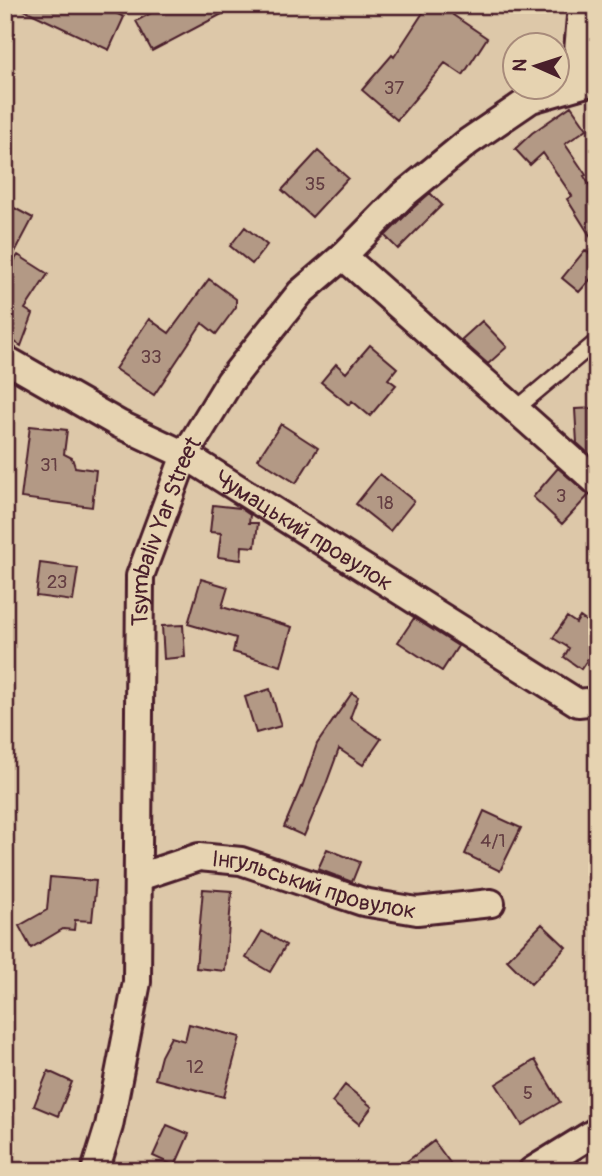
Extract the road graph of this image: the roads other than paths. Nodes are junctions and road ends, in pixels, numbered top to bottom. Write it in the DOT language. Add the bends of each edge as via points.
graph roads {
  1 [pos="582,5"];
  2 [pos="586,83"];
  3 [pos="343,256"];
  4 [pos="597,341"];
  5 [pos="5,359"];
  6 [pos="516,410"];
  7 [pos="185,455"];
  8 [pos="597,482"];
  9 [pos="597,701"];
  10 [pos="139,877"];
  11 [pos="491,903"];
  12 [pos="597,1131"];
  13 [pos="95,1171"];
  14 [pos="532,1171"];
  1 -- 2 [label="street"];
  2 -- 3 [label="street, Tsymbaliv Yar Street" via="531,99 467,142 402,196"];
  3 -- 6 [label="street"];
  3 -- 7 [label="street, Tsymbaliv Yar Street" via="300,293 230,381"];
  4 -- 6 [label="lane"];
  5 -- 7 [label="street, Чумацький провулок" via="119,424"];
  6 -- 8 [label="street"];
  7 -- 9 [label="street, Чумацький провулок" via="578,703"];
  7 -- 10 [label="street, Tsymbaliv Yar Street" via="139,576"];
  10 -- 11 [label="street, Інгульський провулок" via="199,857 241,861 363,902 417,911"];
  10 -- 13 [label="street, Tsymbaliv Yar Street" via="138,982 109,1126"];
  12 -- 14 [label="street"];
}
